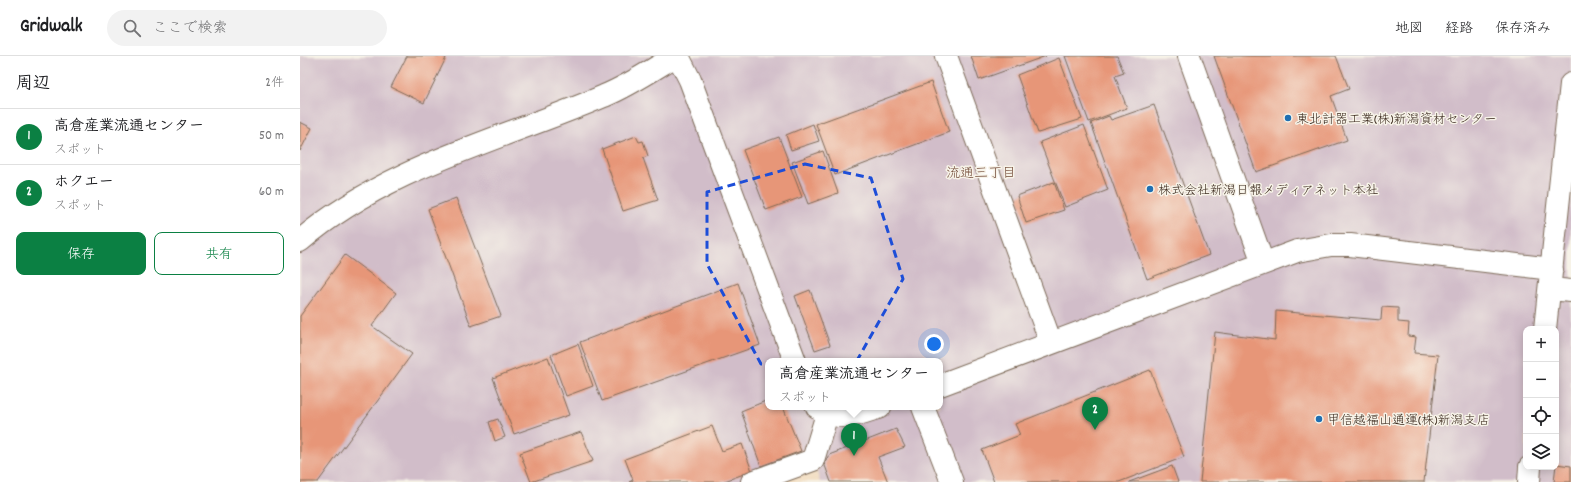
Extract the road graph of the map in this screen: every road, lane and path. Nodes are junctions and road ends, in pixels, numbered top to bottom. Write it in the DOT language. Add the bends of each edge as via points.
graph roads {
  1 [pos="675,56"];
  2 [pos="678,56"];
  3 [pos="946,56"];
  4 [pos="1188,56"];
  5 [pos="1571,84"];
  6 [pos="300,241"];
  7 [pos="1263,263"];
  8 [pos="1551,279"];
  9 [pos="1571,291"];
  10 [pos="1545,326"];
  11 [pos="1051,343"];
  12 [pos="793,358"];
  13 [pos="943,384"];
  14 [pos="822,410"];
  15 [pos="871,410"];
  16 [pos="924,410"];
  17 [pos="1530,470"];
  18 [pos="752,482"];
  19 [pos="952,482"];
  20 [pos="1529,482"];
  1 -- 6 [label="street" via="605,96 451,155 378,187"];
  2 -- 12 [label="street" via="690,80"];
  3 -- 11 [label="street"];
  4 -- 7 [label="street"];
  5 -- 8 [label="street"];
  7 -- 8 [label="street" via="1313,247 1350,245"];
  7 -- 11 [label="street"];
  8 -- 9 [label="street"];
  8 -- 10 [label="street"];
  11 -- 13 [label="street"];
  14 -- 15 [label="street" via="840,417 854,416"];
  14 -- 18 [label="street" via="813,460"];
  16 -- 19 [label="street"];
  17 -- 20 [label="street"];
}
